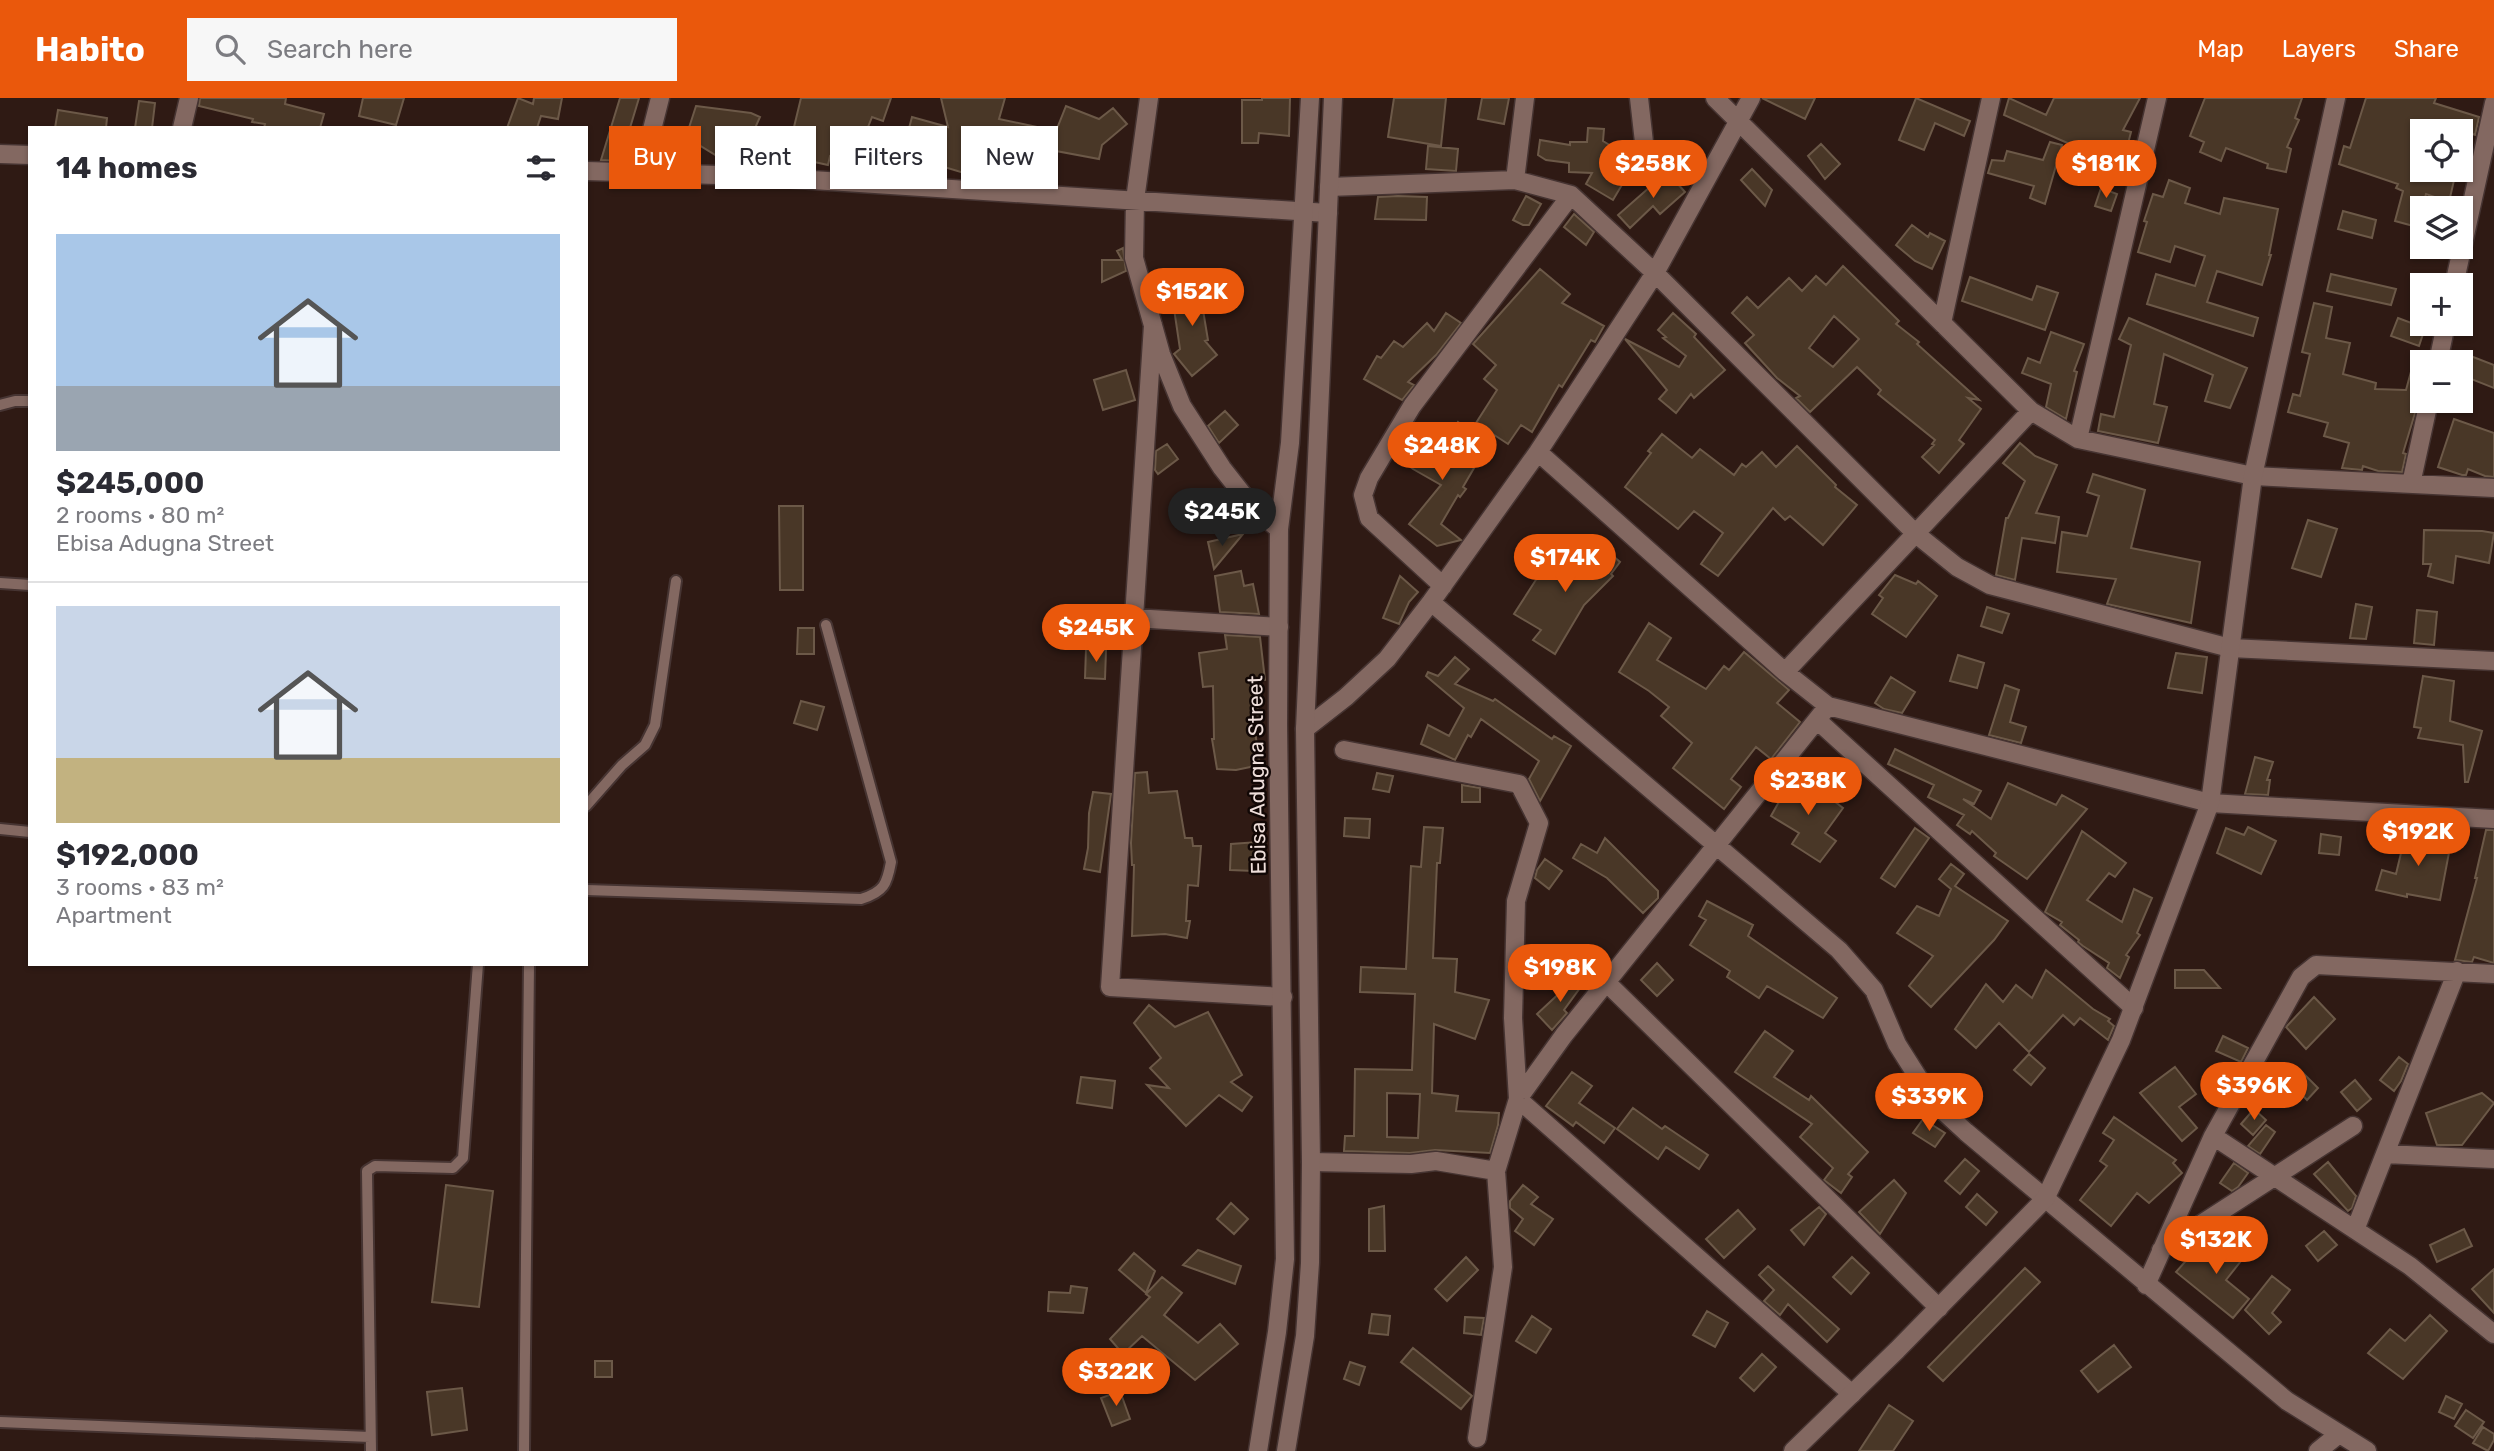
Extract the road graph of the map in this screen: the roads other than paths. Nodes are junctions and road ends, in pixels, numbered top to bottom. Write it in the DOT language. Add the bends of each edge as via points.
graph roads {
  1 [pos="189,98"];
  2 [pos="660,98"];
  3 [pos="1149,98"];
  4 [pos="1310,98"];
  5 [pos="1333,98"];
  6 [pos="1525,98"];
  7 [pos="1639,98"];
  8 [pos="1715,98"];
  9 [pos="1751,98"];
  10 [pos="1991,98"];
  11 [pos="2157,98"];
  12 [pos="2336,98"];
  13 [pos="2494,103"];
  14 [pos="1740,122"];
  15 [pos="182,126"];
  16 [pos="653,126"];
  17 [pos="1645,151"];
  18 [pos="0,154"];
  19 [pos="28,155"];
  20 [pos="588,171"];
  21 [pos="609,172"];
  22 [pos="701,175"];
  23 [pos="1515,180"];
  24 [pos="1329,187"];
  25 [pos="1571,195"];
  26 [pos="1135,200"];
  27 [pos="1304,210"];
  28 [pos="1328,213"];
  29 [pos="1655,273"];
  30 [pos="2457,273"];
  31 [pos="1942,323"];
  32 [pos="1153,325"];
  33 [pos="28,401"];
  34 [pos="0,405"];
  35 [pos="2031,411"];
  36 [pos="2426,413"];
  37 [pos="2078,439"];
  38 [pos="1538,452"];
  39 [pos="2252,476"];
  40 [pos="2411,484"];
  41 [pos="2494,488"];
  42 [pos="1279,529"];
  43 [pos="1916,534"];
  44 [pos="676,582"];
  45 [pos="0,583"];
  46 [pos="28,585"];
  47 [pos="1443,586"];
  48 [pos="1431,602"];
  49 [pos="1134,618"];
  50 [pos="826,625"];
  51 [pos="1279,627"];
  52 [pos="2230,648"];
  53 [pos="2494,661"];
  54 [pos="1785,672"];
  55 [pos="1823,713"];
  56 [pos="1305,729"];
  57 [pos="1344,750"];
  58 [pos="2210,803"];
  59 [pos="588,804"];
  60 [pos="2494,819"];
  61 [pos="0,829"];
  62 [pos="28,832"];
  63 [pos="1717,846"];
  64 [pos="588,890"];
  65 [pos="478,966"];
  66 [pos="529,966"];
  67 [pos="2457,971"];
  68 [pos="2494,974"];
  69 [pos="1606,982"];
  70 [pos="1283,997"];
  71 [pos="2134,1008"];
  72 [pos="1518,1099"];
  73 [pos="2353,1126"];
  74 [pos="2213,1136"];
  75 [pos="2385,1154"];
  76 [pos="2494,1159"];
  77 [pos="1311,1162"];
  78 [pos="1496,1171"];
  79 [pos="2274,1177"];
  80 [pos="2045,1199"];
  81 [pos="2356,1230"];
  82 [pos="2161,1250"];
  83 [pos="2146,1285"];
  84 [pos="1939,1308"];
  85 [pos="2494,1334"];
  86 [pos="1852,1394"];
  87 [pos="0,1422"];
  88 [pos="2339,1434"];
  89 [pos="370,1437"];
  90 [pos="1477,1438"];
  91 [pos="371,1451"];
  92 [pos="524,1451"];
  93 [pos="1258,1451"];
  94 [pos="1286,1451"];
  95 [pos="1793,1451"];
  96 [pos="2318,1451"];
  97 [pos="2367,1451"];
  1 -- 15 [label="street"];
  2 -- 16 [label="street"];
  3 -- 26 [label="street"];
  4 -- 27 [label="street, Ebisa Adugna Street"];
  5 -- 24 [label="street"];
  6 -- 23 [label="street"];
  7 -- 17 [label="street"];
  8 -- 14 [label="street"];
  9 -- 14 [label="street"];
  10 -- 31 [label="street"];
  11 -- 37 [label="street"];
  12 -- 39 [label="street"];
  13 -- 30 [label="street"];
  14 -- 29 [label="street"];
  14 -- 31 [label="street"];
  18 -- 19 [label="street"];
  20 -- 21 [label="street"];
  22 -- 26 [label="street"];
  23 -- 24 [label="street"];
  23 -- 25 [label="street"];
  24 -- 28 [label="street"];
  25 -- 29 [label="street"];
  25 -- 47 [label="street" via="1412,406 1363,495 1369,518"];
  26 -- 27 [label="street"];
  26 -- 32 [label="street" via="1135,258"];
  27 -- 28 [label="street"];
  27 -- 42 [label="street, Ebisa Adugna Street" via="1290,443"];
  28 -- 56 [label="street"];
  29 -- 38 [label="street"];
  29 -- 43 [label="street"];
  31 -- 35 [label="street"];
  32 -- 42 [label="street" via="1182,406 1255,510"];
  32 -- 49 [label="street"];
  33 -- 34 [label="lane"];
  35 -- 37 [label="street"];
  35 -- 43 [label="street"];
  36 -- 40 [label="street"];
  37 -- 39 [label="street"];
  38 -- 47 [label="street"];
  38 -- 54 [label="street"];
  39 -- 40 [label="street"];
  39 -- 52 [label="street"];
  40 -- 41 [label="street"];
  42 -- 51 [label="street, Ebisa Adugna Street"];
  43 -- 52 [label="street" via="1957,568 1990,585"];
  43 -- 54 [label="street"];
  44 -- 59 [label="lane" via="655,725 645,745"];
  45 -- 46 [label="lane"];
  47 -- 48 [label="street"];
  48 -- 56 [label="street" via="1387,659"];
  48 -- 63 [label="street"];
  49 -- 51 [label="street"];
  49 -- 70 [label="street" via="1110,987"];
  50 -- 64 [label="lane" via="891,862 888,880 876,894 862,899"];
  51 -- 70 [label="street, Ebisa Adugna Street"];
  52 -- 53 [label="street"];
  52 -- 58 [label="street"];
  54 -- 55 [label="street"];
  55 -- 58 [label="street"];
  55 -- 63 [label="street"];
  55 -- 71 [label="street"];
  56 -- 77 [label="street"];
  57 -- 72 [label="street" via="1518,784 1539,823 1516,901 1513,1018"];
  58 -- 60 [label="street"];
  58 -- 71 [label="street"];
  61 -- 62 [label="lane"];
  63 -- 69 [label="street"];
  63 -- 80 [label="street" via="1855,966 1874,990 1911,1068 1941,1109"];
  65 -- 89 [label="lane" via="463,1158 453,1168 375,1166 367,1171"];
  66 -- 92 [label="lane"];
  67 -- 68 [label="street"];
  67 -- 74 [label="street" via="2316,965 2301,977"];
  67 -- 75 [label="street"];
  69 -- 72 [label="street"];
  69 -- 84 [label="street"];
  70 -- 93 [label="street, Ebisa Adugna Street" via="1285,1259"];
  71 -- 80 [label="street"];
  72 -- 78 [label="street"];
  72 -- 86 [label="street"];
  73 -- 79 [label="street"];
  74 -- 79 [label="street"];
  74 -- 82 [label="street"];
  75 -- 76 [label="street"];
  75 -- 81 [label="street"];
  77 -- 78 [label="street" via="1436,1161"];
  77 -- 94 [label="street" via="1305,1336"];
  78 -- 90 [label="street" via="1503,1267"];
  79 -- 81 [label="street"];
  79 -- 82 [label="street"];
  80 -- 83 [label="street"];
  80 -- 84 [label="street"];
  81 -- 85 [label="street" via="2410,1266"];
  82 -- 83 [label="street"];
  83 -- 88 [label="street" via="2287,1401"];
  84 -- 86 [label="street"];
  86 -- 95 [label="street"];
  87 -- 89 [label="lane"];
  88 -- 96 [label="street"];
  88 -- 97 [label="street"];
  89 -- 91 [label="lane"];
}
